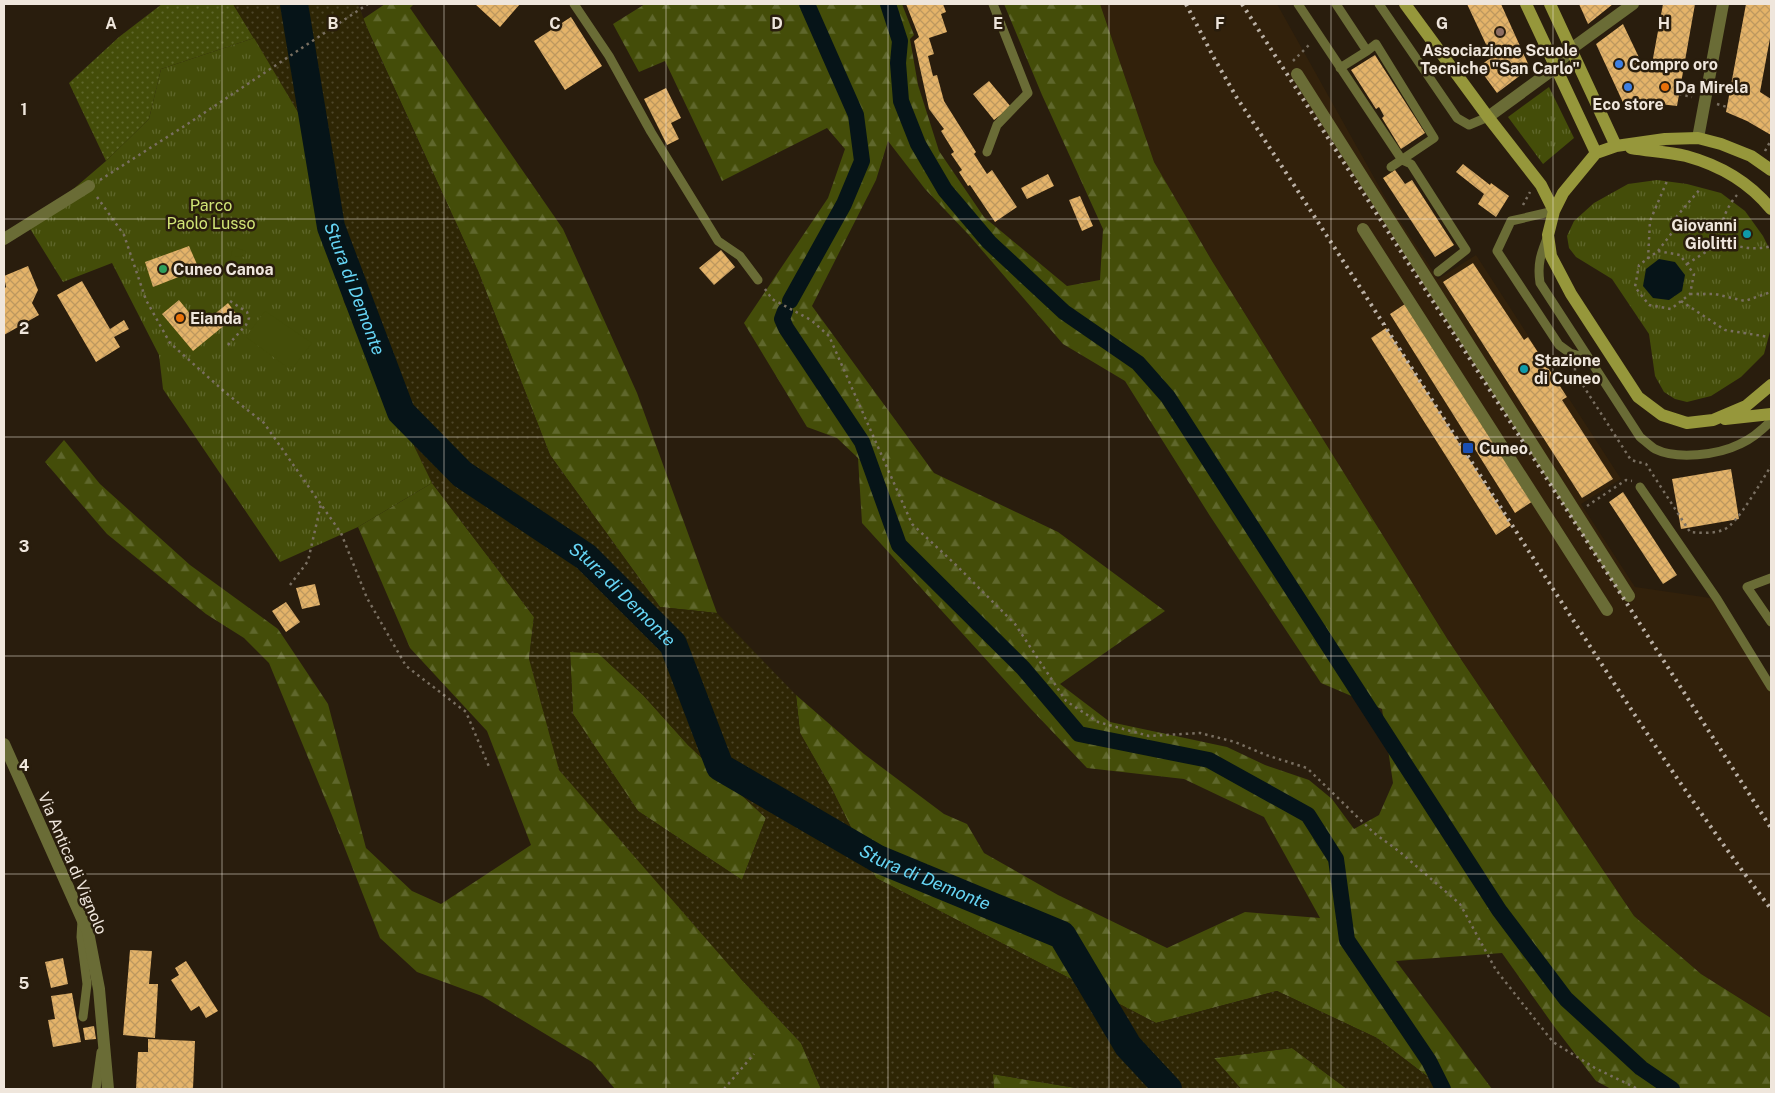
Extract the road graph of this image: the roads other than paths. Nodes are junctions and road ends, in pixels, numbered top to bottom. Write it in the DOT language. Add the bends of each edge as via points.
graph roads {
  1 [pos="574,4"];
  2 [pos="994,4"];
  3 [pos="1298,4"];
  4 [pos="1336,4"];
  5 [pos="1378,4"];
  6 [pos="1404,4"];
  7 [pos="1526,4"];
  8 [pos="1550,4"];
  9 [pos="1633,4"];
  10 [pos="1723,4"];
  11 [pos="1571,50"];
  12 [pos="1367,51"];
  13 [pos="1340,68"];
  14 [pos="1555,68"];
  15 [pos="1297,74"];
  16 [pos="1488,117"];
  17 [pos="1698,138"];
  18 [pos="1616,146"];
  19 [pos="987,152"];
  20 [pos="1596,153"];
  21 [pos="1402,160"];
  22 [pos="1391,166"];
  23 [pos="1771,170"];
  24 [pos="89,186"];
  25 [pos="1771,208"];
  26 [pos="1554,211"];
  27 [pos="1363,229"];
  28 [pos="1548,236"];
  29 [pos="4,239"];
  30 [pos="1438,272"];
  31 [pos="758,280"];
  32 [pos="1589,359"];
  33 [pos="1771,385"];
  34 [pos="1771,414"];
  35 [pos="1713,420"];
  36 [pos="1771,421"];
  37 [pos="1640,487"];
  38 [pos="1771,578"];
  39 [pos="1629,596"];
  40 [pos="1608,610"];
  41 [pos="1771,622"];
  42 [pos="1771,687"];
  43 [pos="4,744"];
  44 [pos="82,920"];
  45 [pos="83,1017"];
  46 [pos="104,1046"];
  47 [pos="96,1089"];
  48 [pos="108,1089"];
  1 -- 31 [label="lane" via="609,56 718,241 740,256"];
  2 -- 19 [label="lane" via="1028,93 996,125"];
  3 -- 13 [label="lane"];
  4 -- 12 [label="lane"];
  5 -- 16 [label="lane" via="1457,118 1469,125"];
  6 -- 16 [label="main road"];
  7 -- 14 [label="main road"];
  8 -- 11 [label="main road"];
  9 -- 11 [label="street"];
  10 -- 17 [label="street"];
  11 -- 14 [label="street"];
  11 -- 18 [label="main road"];
  12 -- 13 [label="lane"];
  12 -- 21 [label="lane" via="1376,44 1434,138"];
  13 -- 21 [label="lane"];
  14 -- 16 [label="street"];
  14 -- 20 [label="main road"];
  15 -- 39 [label="street"];
  16 -- 26 [label="main road" via="1541,185"];
  17 -- 18 [label="main road"];
  17 -- 23 [label="main road" via="1751,156"];
  18 -- 20 [label="main road"];
  18 -- 25 [label="main road" via="1685,156 1715,166 1746,184"];
  20 -- 26 [label="main road" via="1563,193"];
  21 -- 22 [label="lane"];
  21 -- 30 [label="lane" via="1411,164 1466,250"];
  24 -- 29 [label="street"];
  26 -- 28 [label="main road"];
  26 -- 32 [label="lane" via="1511,221 1497,251 1560,344 1570,353"];
  27 -- 40 [label="street"];
  28 -- 32 [label="lane" via="1540,256 1540,283"];
  28 -- 35 [label="main road" via="1551,256 1570,294 1638,397 1662,415 1688,423"];
  32 -- 36 [label="lane" via="1640,437 1655,449 1668,453 1702,454 1726,449 1757,434"];
  33 -- 35 [label="main road" via="1746,406"];
  34 -- 35 [label="main road"];
  37 -- 42 [label="lane" via="1717,599"];
  38 -- 41 [label="lane" via="1747,587"];
  43 -- 44 [label="street, Via Antica di Vignolo"];
  44 -- 45 [label="lane" via="81,937 88,984"];
  44 -- 46 [label="street, Via Antica di Vignolo" via="88,932 99,989"];
  46 -- 47 [label="lane"];
  46 -- 48 [label="street, Via Antica di Vignolo"];
}
